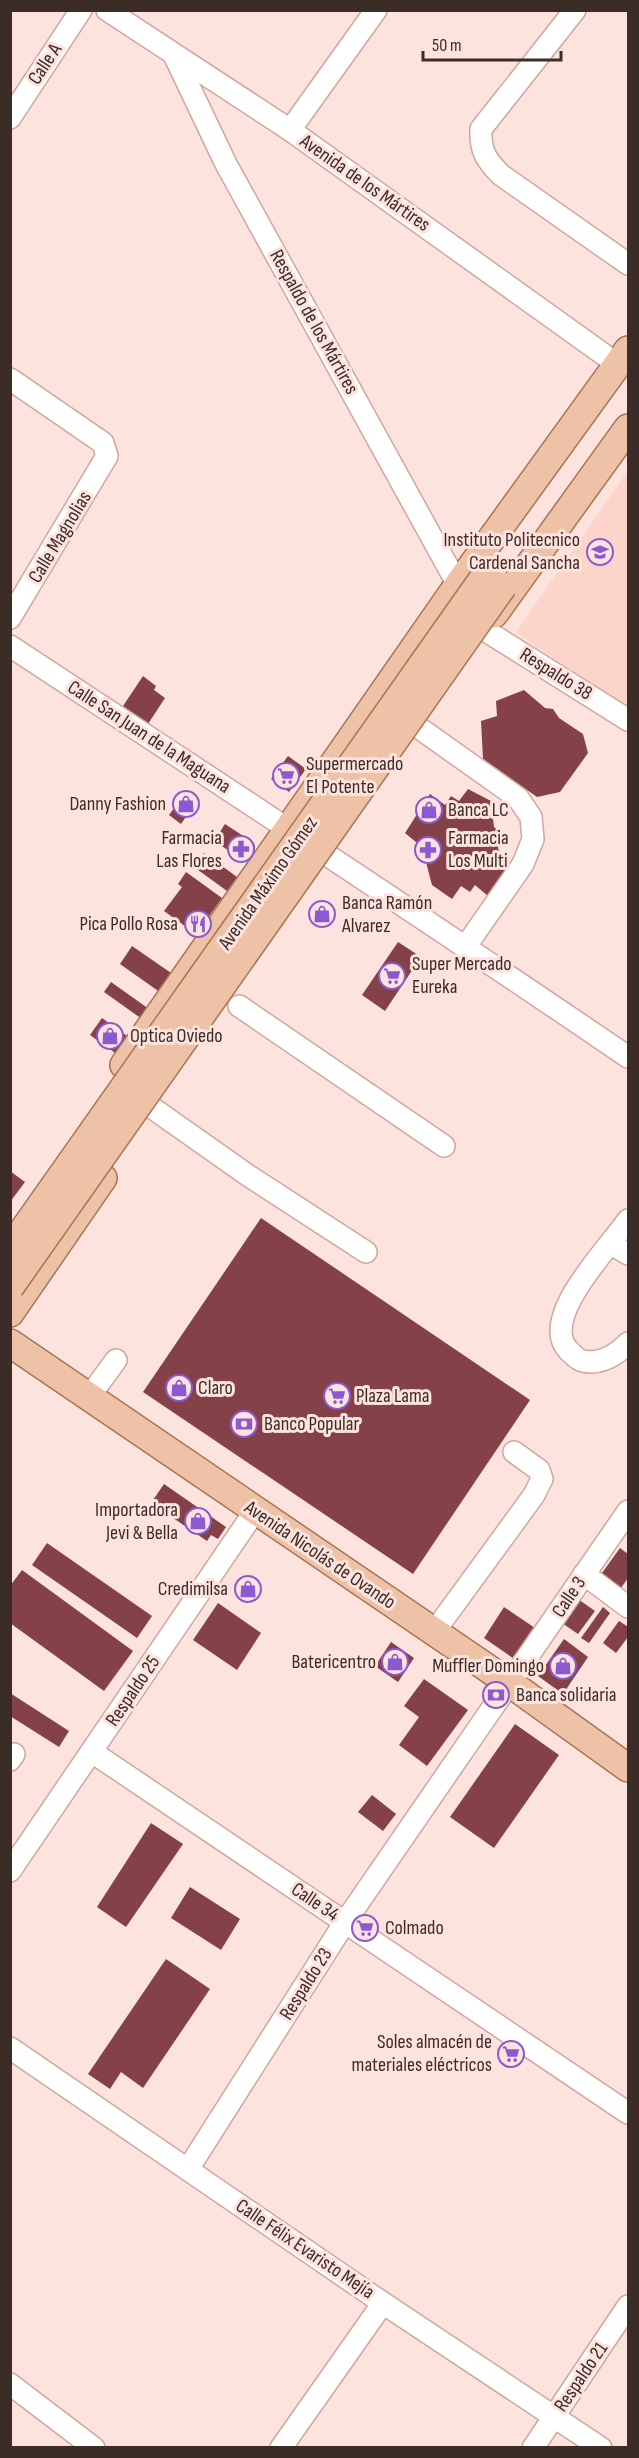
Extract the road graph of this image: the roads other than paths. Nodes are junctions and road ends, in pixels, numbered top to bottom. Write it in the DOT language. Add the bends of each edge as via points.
graph roads {
  1 [pos="81,10"];
  2 [pos="107,10"];
  3 [pos="376,10"];
  4 [pos="575,10"];
  5 [pos="136,19"];
  6 [pos="174,57"];
  7 [pos="13,111"];
  8 [pos="290,130"];
  9 [pos="628,264"];
  10 [pos="625,361"];
  11 [pos="10,379"];
  12 [pos="628,412"];
  13 [pos="628,428"];
  14 [pos="495,579"];
  15 [pos="458,585"];
  16 [pos="10,618"];
  17 [pos="483,629"];
  18 [pos="10,646"];
  19 [pos="628,720"];
  20 [pos="415,725"];
  21 [pos="286,828"];
  22 [pos="323,854"];
  23 [pos="466,946"];
  24 [pos="239,1006"];
  25 [pos="628,1057"];
  26 [pos="151,1107"];
  27 [pos="444,1146"];
  28 [pos="628,1220"];
  29 [pos="10,1230"];
  30 [pos="10,1249"];
  31 [pos="620,1249"];
  32 [pos="366,1252"];
  33 [pos="10,1287"];
  34 [pos="10,1313"];
  35 [pos="10,1343"];
  36 [pos="628,1343"];
  37 [pos="116,1360"];
  38 [pos="89,1397"];
  39 [pos="514,1452"];
  40 [pos="628,1511"];
  41 [pos="255,1512"];
  42 [pos="584,1574"];
  43 [pos="628,1607"];
  44 [pos="434,1632"];
  45 [pos="511,1684"];
  46 [pos="92,1752"];
  47 [pos="628,1768"];
  48 [pos="13,1864"];
  49 [pos="345,1922"];
  50 [pos="10,2048"];
  51 [pos="628,2113"];
  52 [pos="188,2169"];
  53 [pos="383,2303"];
  54 [pos="628,2306"];
  55 [pos="10,2384"];
  56 [pos="555,2416"];
  57 [pos="94,2448"];
  58 [pos="281,2448"];
  59 [pos="533,2448"];
  60 [pos="601,2448"];
  1 -- 7 [label="street, Calle A"];
  2 -- 5 [label="street, Avenida de los Mártires"];
  3 -- 8 [label="street"];
  4 -- 9 [label="street" via="481,129 480,147 501,176"];
  5 -- 6 [label="street, Avenida de los Mártires"];
  6 -- 8 [label="street, Avenida de los Mártires"];
  6 -- 15 [label="street, Respaldo de los Mártires" via="226,164"];
  8 -- 10 [label="street, Avenida de los Mártires"];
  10 -- 14 [label="main road, Avenida Máximo Gómez"];
  10 -- 15 [label="main road"];
  11 -- 16 [label="street, Calle Magnolias" via="103,443 107,456"];
  12 -- 14 [label="main road, Avenida Máximo Gómez"];
  13 -- 17 [label="main road"];
  14 -- 30 [label="main road, Avenida Máximo Gómez, bridge"];
  14 -- 33 [label="main road, Avenida Máximo Gómez, bridge"];
  15 -- 21 [label="main road"];
  17 -- 19 [label="street, Respaldo 38"];
  17 -- 20 [label="main road"];
  18 -- 21 [label="street, Calle San Juan de la Maguana"];
  20 -- 22 [label="main road"];
  20 -- 23 [label="street" via="518,798 531,818 532,839 523,864"];
  21 -- 22 [label="street, Calle San Juan de la Maguana"];
  21 -- 29 [label="main road"];
  22 -- 23 [label="street"];
  22 -- 26 [label="main road"];
  23 -- 25 [label="street"];
  24 -- 27 [label="street"];
  26 -- 32 [label="street"];
  26 -- 34 [label="main road"];
  28 -- 31 [label="street"];
  31 -- 36 [label="street" via="594,1264 562,1316 560,1333 565,1347 579,1361 594,1363 617,1354"];
  35 -- 38 [label="main road, Avenida Nicolás de Ovando"];
  37 -- 38 [label="street"];
  38 -- 41 [label="main road, Avenida Nicolás de Ovando"];
  39 -- 44 [label="street" via="539,1470 542,1479"];
  40 -- 42 [label="street, Calle 3"];
  41 -- 44 [label="main road, Avenida Nicolás de Ovando"];
  41 -- 46 [label="street, Respaldo 25"];
  42 -- 43 [label="street"];
  42 -- 45 [label="street, Calle 3"];
  44 -- 45 [label="main road, Avenida Nicolás de Ovando"];
  45 -- 47 [label="main road, Avenida Nicolás de Ovando"];
  45 -- 49 [label="street, Respaldo 23"];
  46 -- 48 [label="street, Respaldo 25"];
  46 -- 49 [label="street, Calle 34"];
  49 -- 51 [label="street, Calle 34"];
  49 -- 52 [label="street, Respaldo 23"];
  50 -- 52 [label="street, Calle Félix Evaristo Mejía"];
  52 -- 53 [label="street, Calle Félix Evaristo Mejía"];
  53 -- 56 [label="street, Calle Félix Evaristo Mejía"];
  53 -- 58 [label="street"];
  54 -- 56 [label="street, Respaldo 21"];
  55 -- 57 [label="street"];
  56 -- 59 [label="street, Respaldo 21"];
  56 -- 60 [label="street, Calle Félix Evaristo Mejía"];
}
